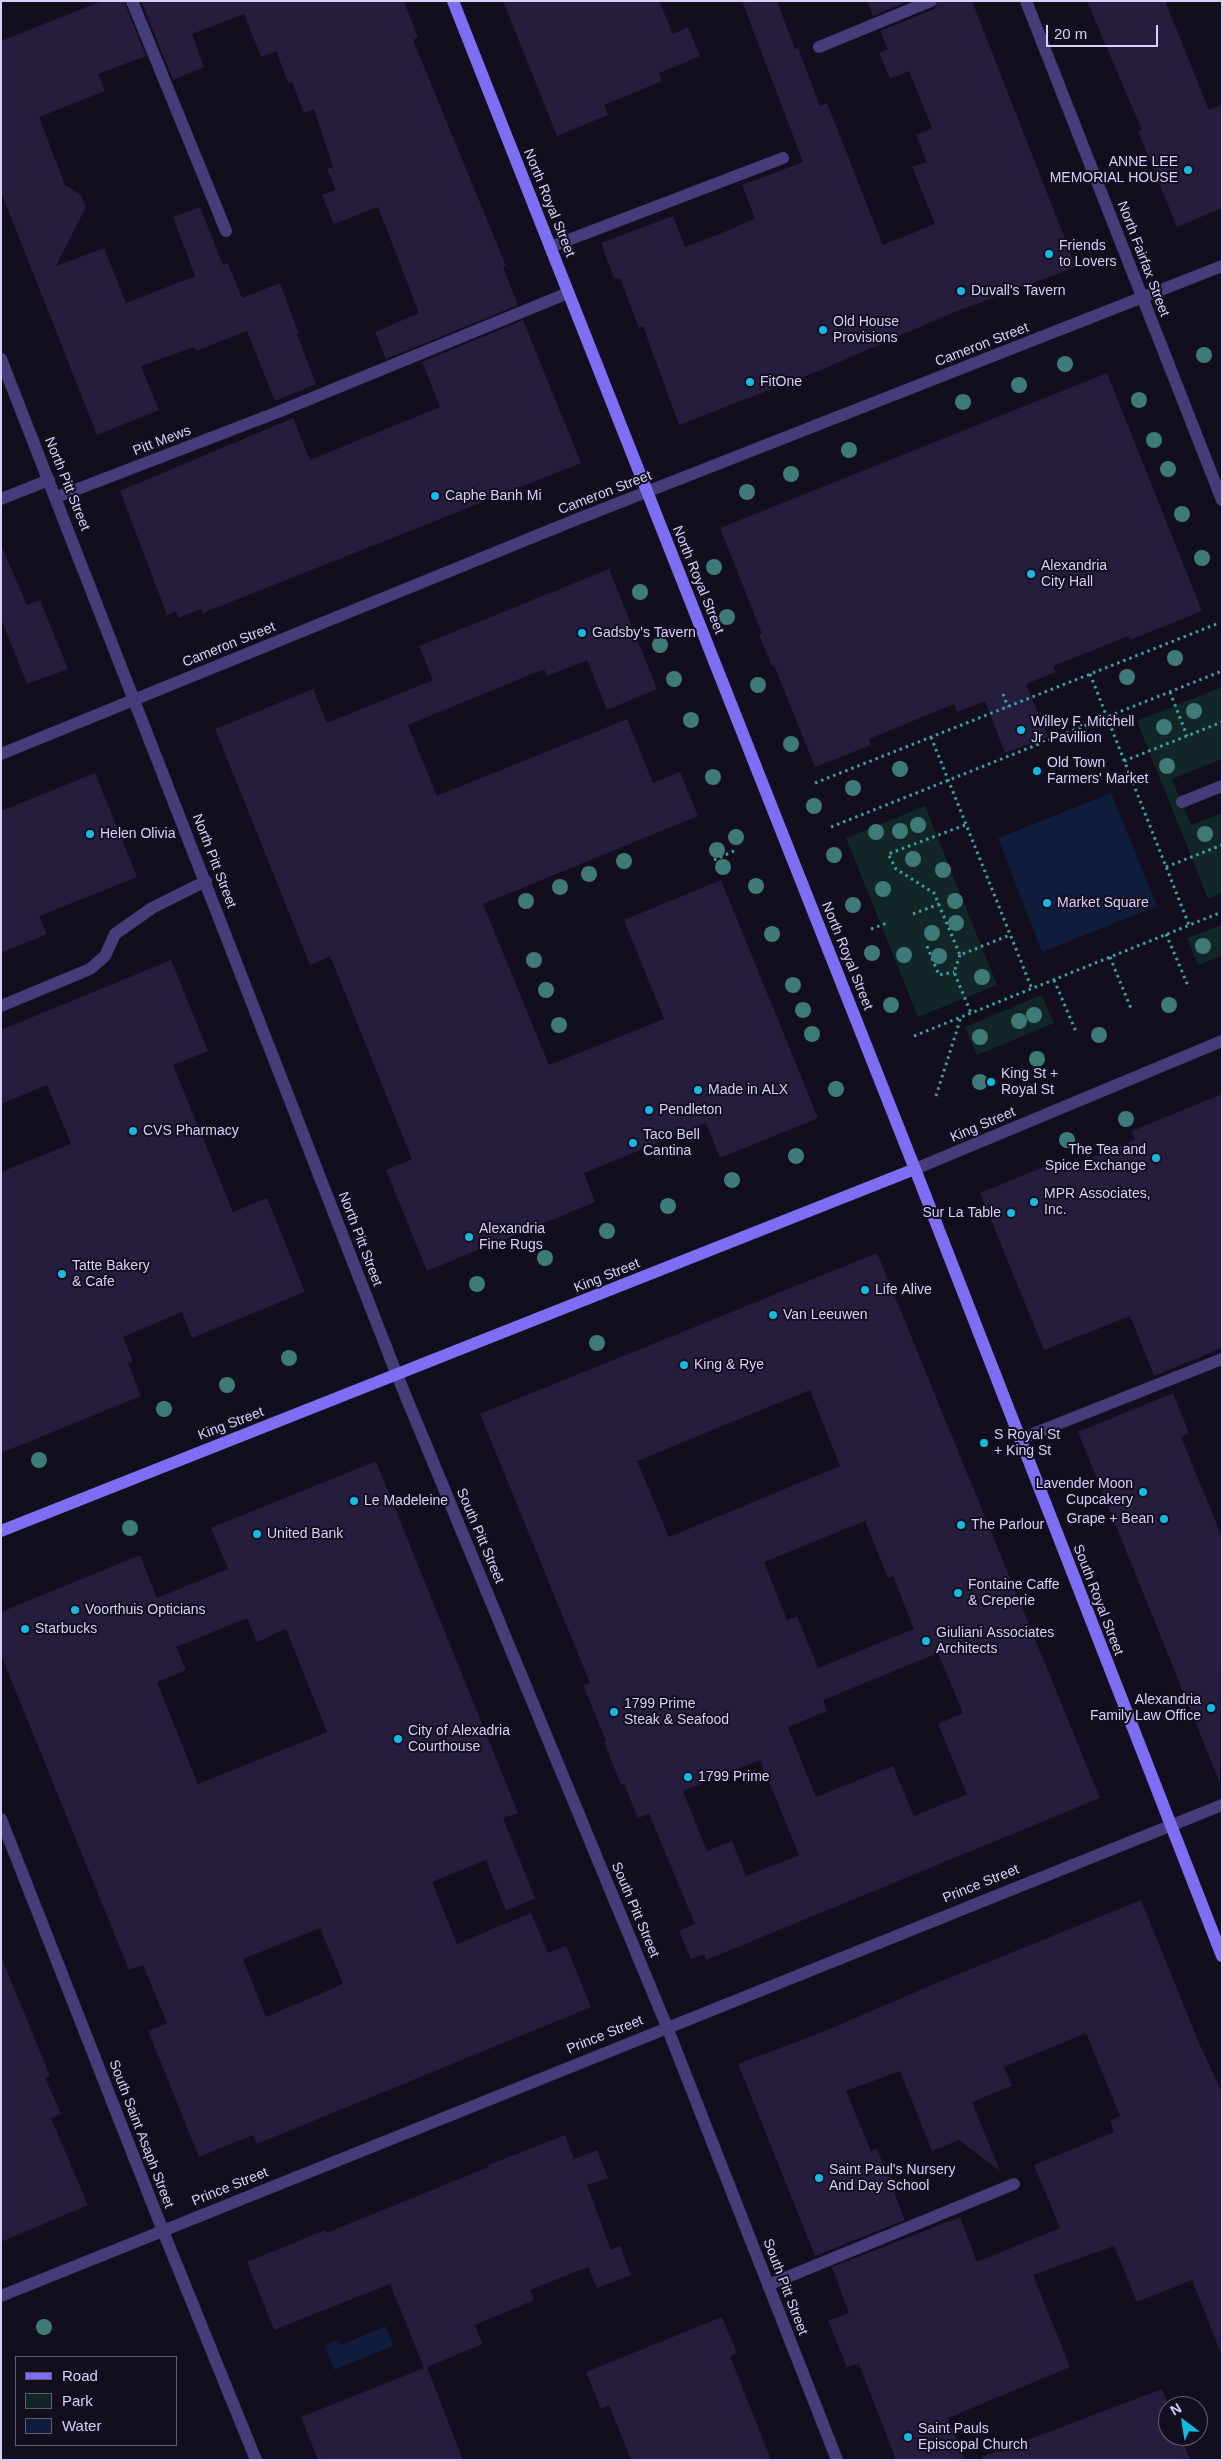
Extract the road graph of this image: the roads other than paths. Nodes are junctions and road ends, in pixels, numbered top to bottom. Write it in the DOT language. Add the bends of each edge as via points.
graph roads {
  1 [pos="132,1"];
  2 [pos="453,1"];
  3 [pos="931,1"];
  4 [pos="1026,1"];
  5 [pos="819,46"];
  6 [pos="783,158"];
  7 [pos="226,231"];
  8 [pos="550,247"];
  9 [pos="1222,266"];
  10 [pos="568,293"];
  11 [pos="1143,298"];
  12 [pos="1,359"];
  13 [pos="49,480"];
  14 [pos="648,492"];
  15 [pos="57,497"];
  16 [pos="1,499"];
  17 [pos="1222,500"];
  18 [pos="136,700"];
  19 [pos="1,754"];
  20 [pos="1222,786"];
  21 [pos="1182,802"];
  22 [pos="206,881"];
  23 [pos="1,1006"];
  24 [pos="1222,1041"];
  25 [pos="915,1169"];
  26 [pos="1222,1359"];
  27 [pos="397,1375"];
  28 [pos="1020,1439"];
  29 [pos="1,1531"];
  30 [pos="1222,1805"];
  31 [pos="2,1825"];
  32 [pos="1170,1825"];
  33 [pos="1222,1956"];
  34 [pos="667,2026"];
  35 [pos="1014,2184"];
  36 [pos="163,2231"];
  37 [pos="768,2285"];
  38 [pos="1,2296"];
  39 [pos="256,2460"];
  40 [pos="837,2460"];
  1 -- 7 [label="street"];
  2 -- 8 [label="main road, North Royal Street"];
  3 -- 5 [label="street"];
  4 -- 11 [label="street, North Fairfax Street"];
  6 -- 8 [label="street"];
  8 -- 10 [label="main road, North Royal Street"];
  9 -- 11 [label="street, Cameron Street"];
  10 -- 14 [label="main road, North Royal Street"];
  10 -- 15 [label="street, Pitt Mews" via="278,412"];
  11 -- 14 [label="street, Cameron Street"];
  11 -- 17 [label="street, North Fairfax Street"];
  12 -- 13 [label="street, North Pitt Street"];
  13 -- 15 [label="street, North Pitt Street"];
  13 -- 16 [label="street"];
  14 -- 18 [label="street, Cameron Street"];
  14 -- 25 [label="main road, North Royal Street"];
  15 -- 18 [label="street, North Pitt Street"];
  18 -- 19 [label="street, Cameron Street"];
  18 -- 22 [label="street, North Pitt Street"];
  20 -- 21 [label="street"];
  22 -- 23 [label="street" via="152,908 115,934 106,956 90,969"];
  22 -- 27 [label="street, North Pitt Street"];
  24 -- 25 [label="street, King Street"];
  25 -- 27 [label="main road, King Street"];
  25 -- 28 [label="main road, South Royal Street"];
  26 -- 28 [label="street"];
  27 -- 29 [label="main road, King Street"];
  27 -- 34 [label="street, South Pitt Street"];
  28 -- 32 [label="main road, South Royal Street"];
  30 -- 32 [label="street, Prince Street"];
  31 -- 36 [label="street, South Saint Asaph Street"];
  32 -- 33 [label="main road, South Royal Street"];
  32 -- 34 [label="street, Prince Street"];
  34 -- 36 [label="street, Prince Street"];
  34 -- 37 [label="street, South Pitt Street"];
  35 -- 37 [label="street"];
  36 -- 38 [label="street, Prince Street"];
  36 -- 39 [label="street, South Saint Asaph Street"];
  37 -- 40 [label="street, South Pitt Street"];
}
